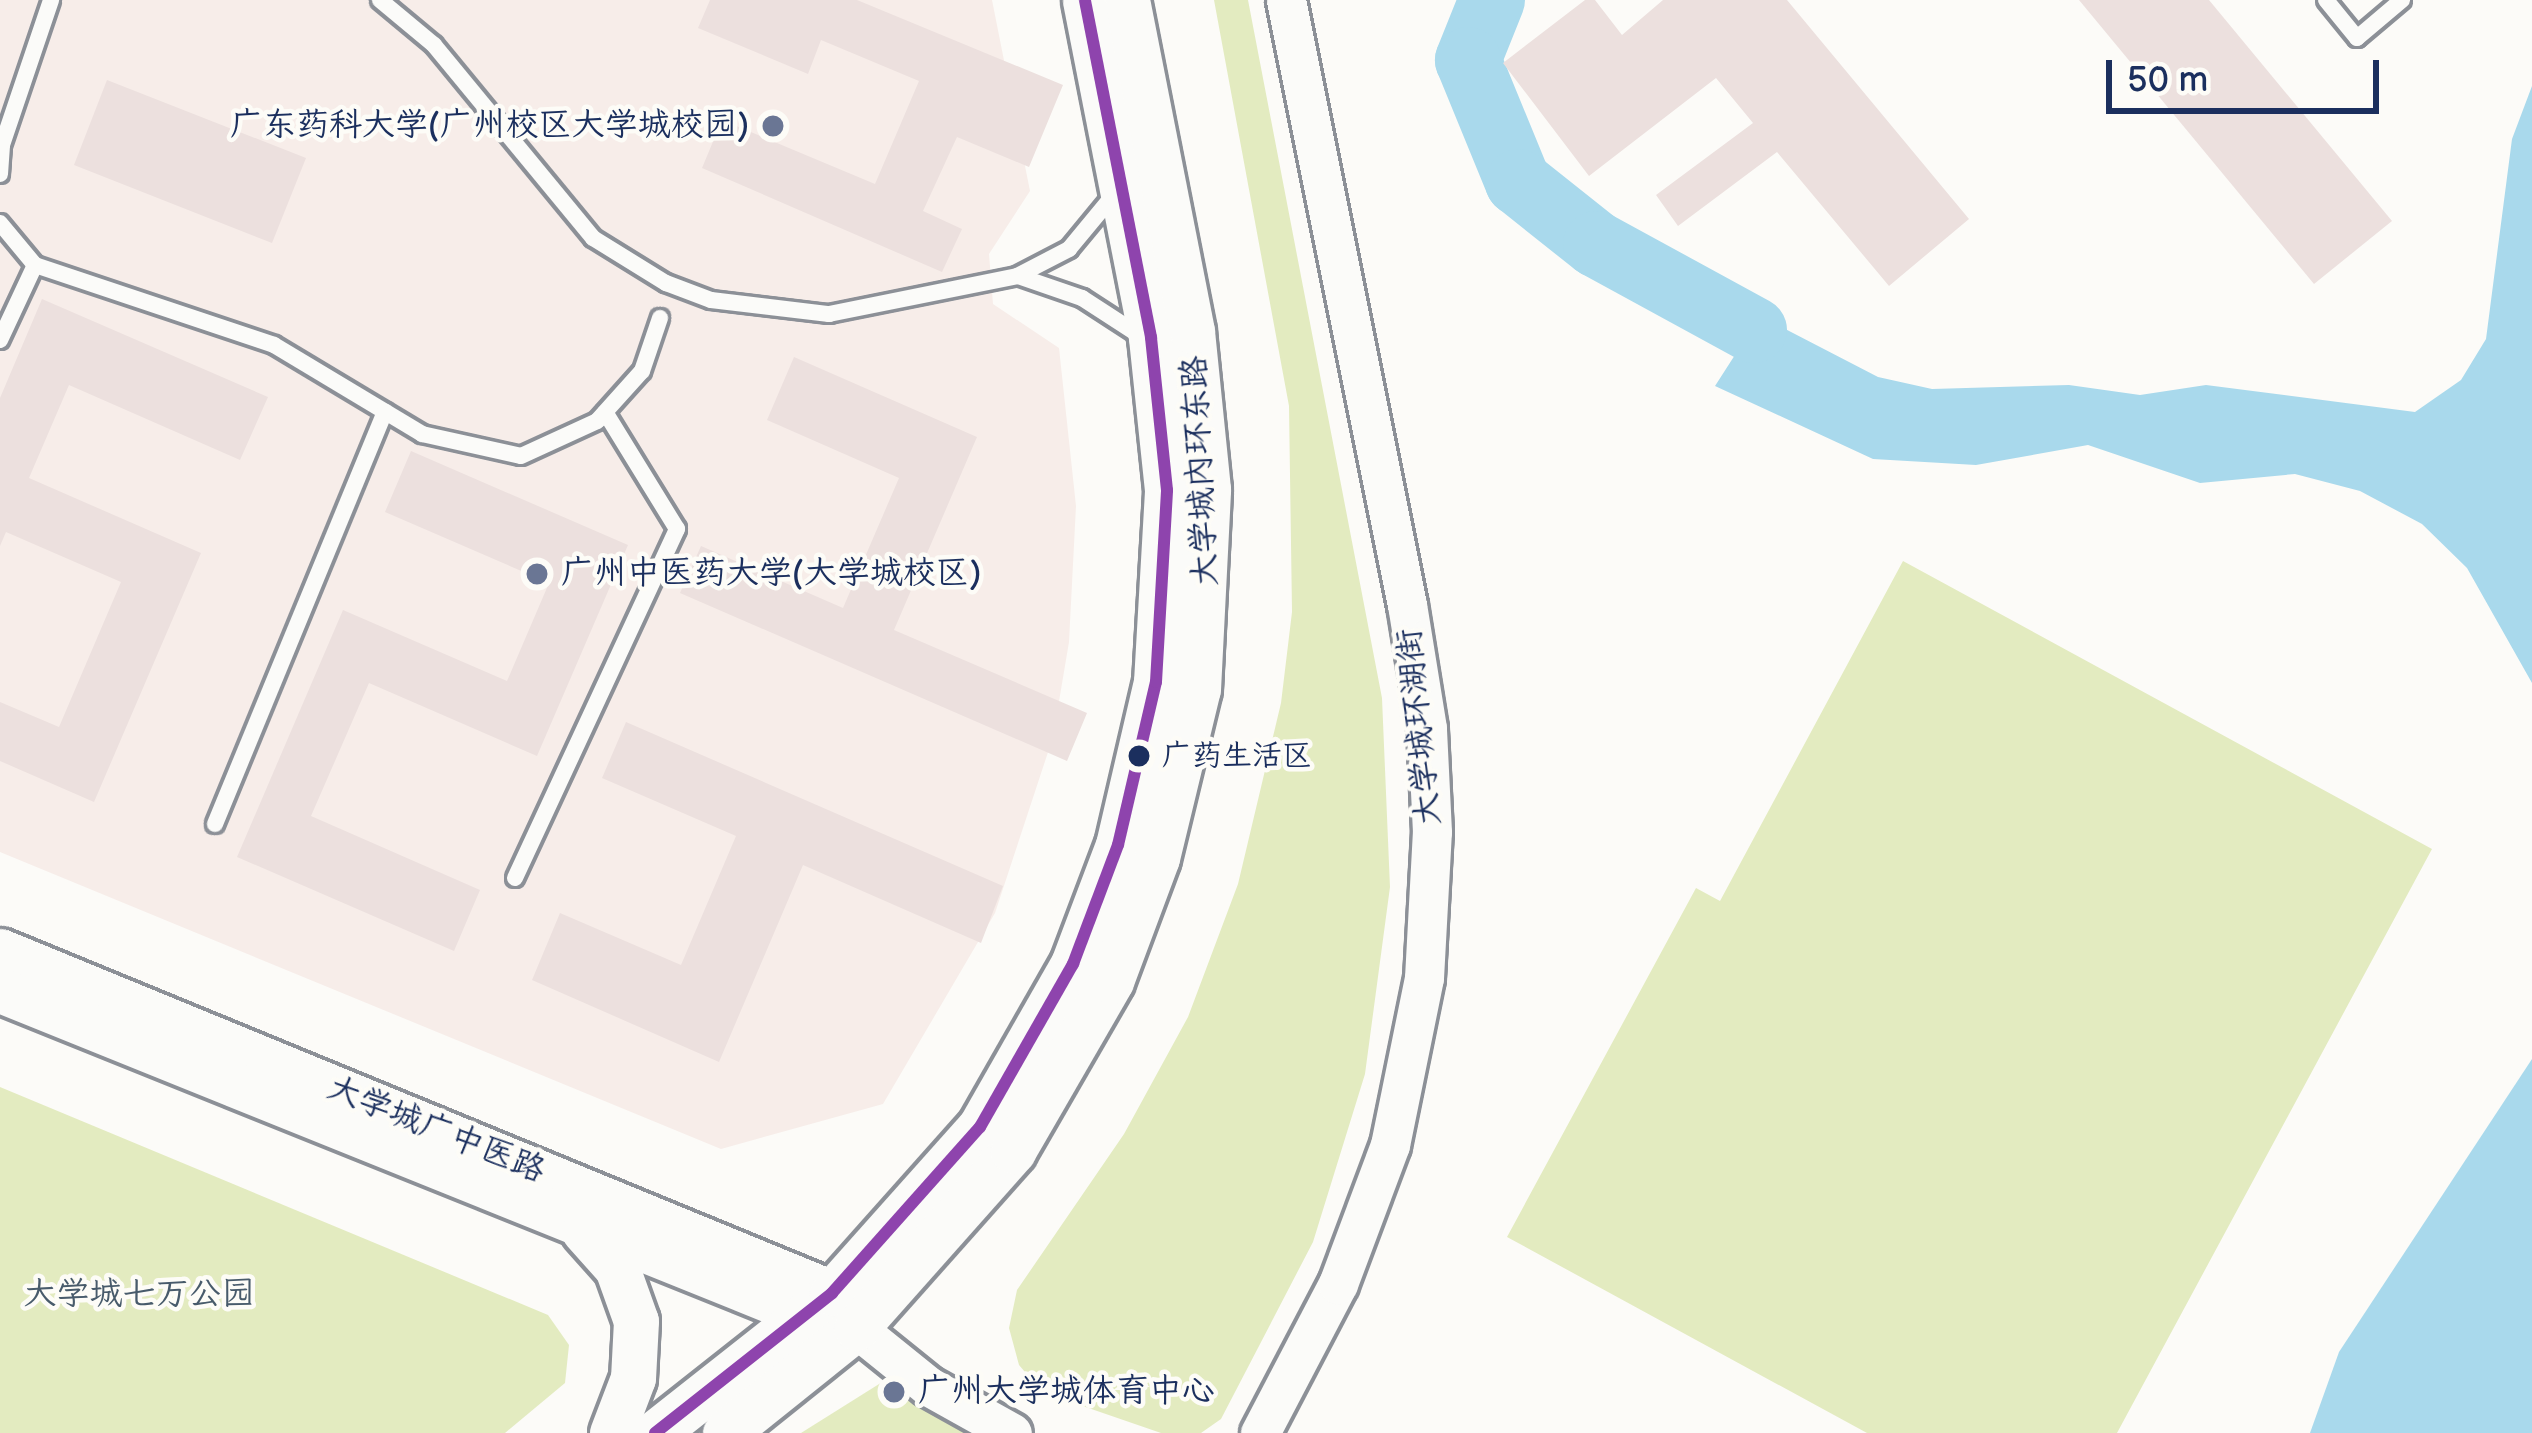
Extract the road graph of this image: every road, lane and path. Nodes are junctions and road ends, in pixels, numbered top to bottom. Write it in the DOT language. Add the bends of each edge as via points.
graph roads {
  1 [pos="51,0"];
  2 [pos="380,0"];
  3 [pos="1085,0"];
  4 [pos="1127,0"];
  5 [pos="1286,0"];
  6 [pos="2326,0"];
  7 [pos="2402,0"];
  8 [pos="0,174"];
  9 [pos="1121,178"];
  10 [pos="0,223"];
  11 [pos="35,265"];
  12 [pos="1017,276"];
  13 [pos="660,318"];
  14 [pos="0,340"];
  15 [pos="1154,353"];
  16 [pos="385,412"];
  17 [pos="605,412"];
  18 [pos="215,824"];
  19 [pos="515,878"];
  20 [pos="0,951"];
  21 [pos="0,990"];
  22 [pos="581,1228"];
  23 [pos="830,1314"];
  24 [pos="612,1433"];
  25 [pos="655,1433"];
  26 [pos="725,1433"];
  27 [pos="1012,1433"];
  28 [pos="1259,1433"];
  1 -- 8 [label="lane" via="2,145"];
  2 -- 12 [label="lane" via="460,74 562,208 666,283 749,309 829,314"];
  3 -- 9 [label="main road, 大学城内环东路"];
  4 -- 23 [label="main road, 大学城内环东路" via="1204,414 1208,605 1180,777 1136,917 1079,1043 1013,1151"];
  5 -- 28 [label="street, 大学城环湖街" via="1403,584 1427,728 1432,832 1424,978 1390,1145 1338,1284"];
  6 -- 7 [label="lane" via="2357,38"];
  9 -- 12 [label="lane" via="1083,238"];
  9 -- 15 [label="main road, 大学城内环东路"];
  10 -- 11 [label="lane"];
  11 -- 14 [label="lane"];
  11 -- 16 [label="lane" via="274,345"];
  12 -- 15 [label="lane" via="1110,312"];
  13 -- 17 [label="lane" via="642,371"];
  15 -- 23 [label="main road, 大学城内环东路" via="1167,603 1140,767 1118,845 1072,964 980,1127"];
  16 -- 17 [label="lane" via="422,434 521,456"];
  16 -- 18 [label="lane"];
  17 -- 19 [label="lane" via="677,529"];
  20 -- 23 [label="main road, 大学城广中医路"];
  21 -- 22 [label="main road, 大学城广中医路"];
  22 -- 23 [label="main road, 大学城广中医路"];
  22 -- 24 [label="main road" via="616,1268 635,1322 633,1378"];
  23 -- 25 [label="main road, 大学城内环东路"];
  23 -- 26 [label="main road, 大学城内环东路"];
  23 -- 27 [label="street, 大学城广中医路" via="928,1386"];
}
